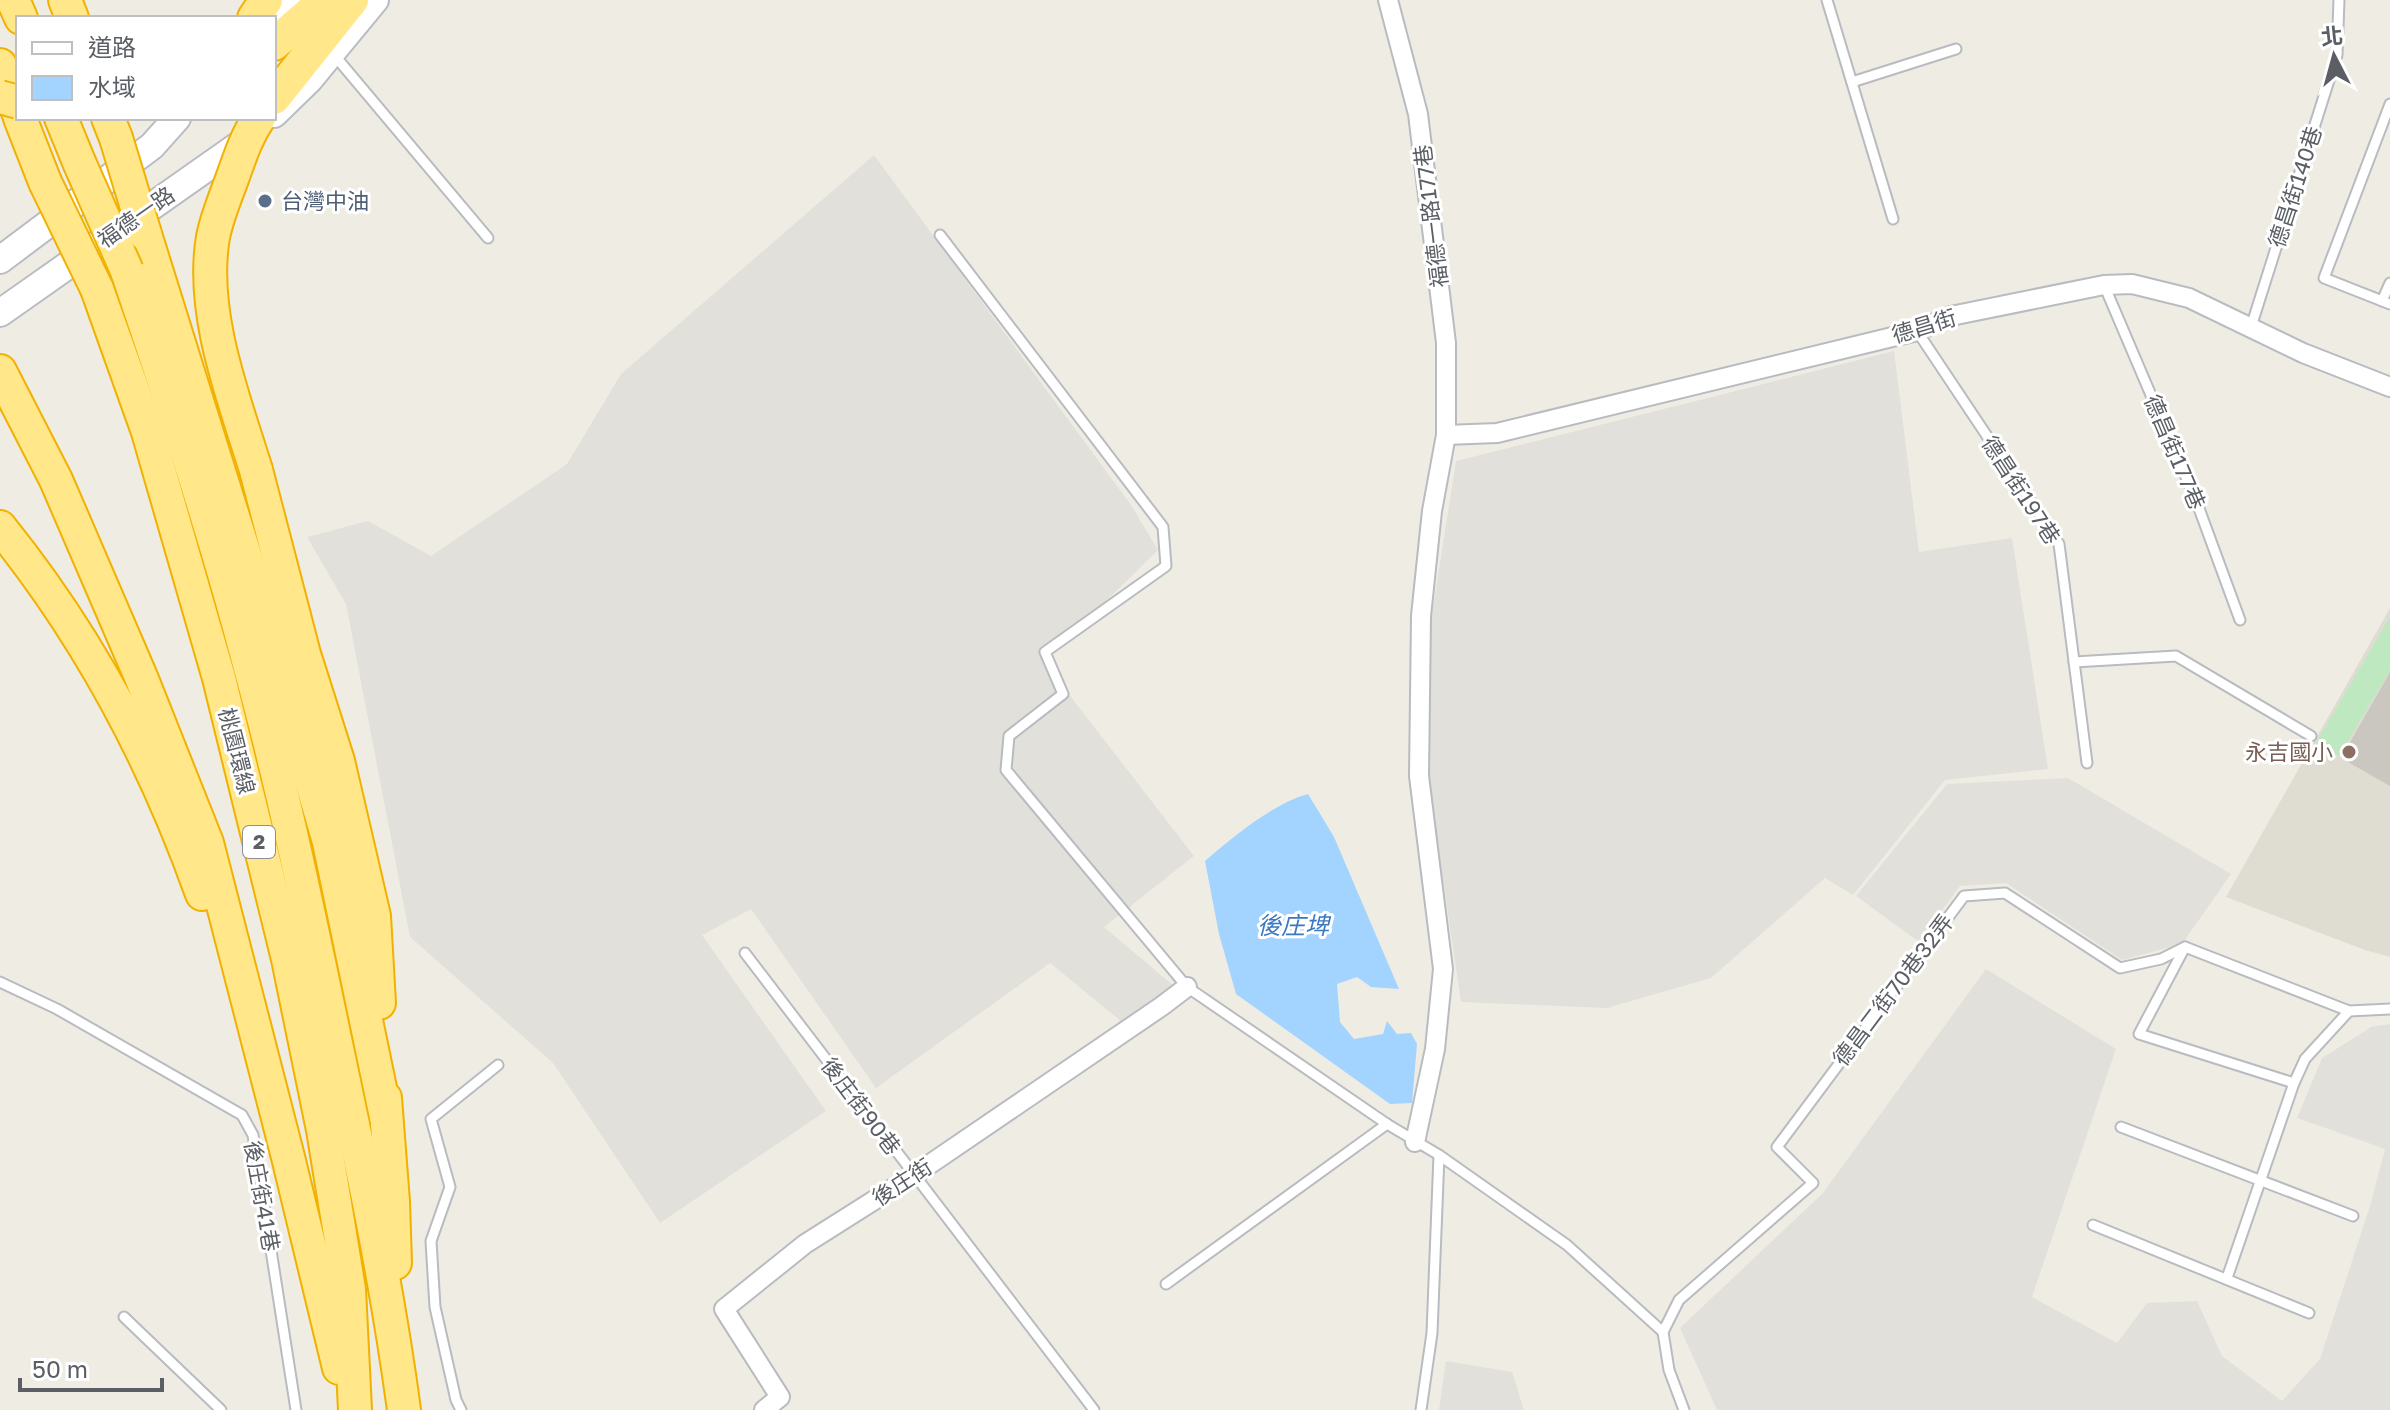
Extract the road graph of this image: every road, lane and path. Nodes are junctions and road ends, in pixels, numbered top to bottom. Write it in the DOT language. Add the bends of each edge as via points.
graph roads {
  1 [pos="291,0"];
  2 [pos="325,0"];
  3 [pos="352,0"];
  4 [pos="375,0"];
  5 [pos="1388,0"];
  6 [pos="1827,0"];
  7 [pos="2339,0"];
  8 [pos="275,16"];
  9 [pos="276,42"];
  10 [pos="1956,49"];
  11 [pos="332,53"];
  12 [pos="0,65"];
  13 [pos="1852,82"];
  14 [pos="276,95"];
  15 [pos="2390,104"];
  16 [pos="16,107"];
  17 [pos="276,112"];
  18 [pos="21,120"];
  19 [pos="62,120"];
  20 [pos="175,120"];
  21 [pos="258,120"];
  22 [pos="268,120"];
  23 [pos="112,128"];
  24 [pos="1893,219"];
  25 [pos="940,235"];
  26 [pos="488,238"];
  27 [pos="0,260"];
  28 [pos="2390,283"];
  29 [pos="2104,285"];
  30 [pos="2386,302"];
  31 [pos="0,313"];
  32 [pos="2251,327"];
  33 [pos="1917,331"];
  34 [pos="0,371"];
  35 [pos="2390,387"];
  36 [pos="1446,435"];
  37 [pos="0,527"];
  38 [pos="2240,620"];
  39 [pos="2074,662"];
  40 [pos="2311,736"];
  41 [pos="2087,763"];
  42 [pos="2185,947"];
  43 [pos="745,953"];
  44 [pos="0,982"];
  45 [pos="1187,987"];
  46 [pos="2390,1009"];
  47 [pos="2349,1011"];
  48 [pos="259,1048"];
  49 [pos="498,1065"];
  50 [pos="2294,1083"];
  51 [pos="386,1117"];
  52 [pos="1387,1124"];
  53 [pos="2121,1127"];
  54 [pos="1415,1142"];
  55 [pos="1439,1155"];
  56 [pos="914,1175"];
  57 [pos="2260,1181"];
  58 [pos="2353,1216"];
  59 [pos="2093,1225"];
  60 [pos="2227,1278"];
  61 [pos="1166,1284"];
  62 [pos="2309,1313"];
  63 [pos="124,1317"];
  64 [pos="1663,1332"];
  65 [pos="398,1364"];
  66 [pos="221,1410"];
  67 [pos="296,1410"];
  68 [pos="352,1410"];
  69 [pos="404,1410"];
  70 [pos="461,1410"];
  71 [pos="764,1410"];
  72 [pos="1094,1410"];
  73 [pos="1421,1410"];
  74 [pos="1684,1410"];
  1 -- 8 [label="main road"];
  2 -- 9 [label="highway"];
  3 -- 14 [label="highway"];
  4 -- 11 [label="main road"];
  5 -- 36 [label="street, 福德一路177巷" via="1418,114 1446,343"];
  6 -- 13 [label="lane"];
  7 -- 32 [label="lane, 德昌街140巷" via="2337,55"];
  10 -- 13 [label="lane"];
  11 -- 17 [label="main road"];
  11 -- 26 [label="lane"];
  12 -- 16 [label="highway"];
  13 -- 24 [label="lane"];
  15 -- 30 [label="lane" via="2324,278"];
  18 -- 68 [label="highway, 桃園環線 / 2, bridge" via="97,289 148,432 219,678 288,959 323,1130 349,1289"];
  19 -- 65 [label="highway, 桃園環線 / 2, bridge" via="127,271 249,662 284,798"];
  20 -- 27 [label="main road, 福德一路" via="152,146"];
  21 -- 51 [label="highway, bridge" via="218,216 213,240 215,320 304,654 338,761 374,916"];
  22 -- 31 [label="main road, 福德一路" via="242,144"];
  23 -- 51 [label="highway, bridge" via="329,842"];
  25 -- 45 [label="lane" via="1163,527 1166,566 1045,652 1063,694 1009,736 1006,770"];
  28 -- 30 [label="lane"];
  29 -- 32 [label="street, 德昌街" via="2132,284 2189,298"];
  29 -- 33 [label="street, 德昌街" via="1951,316"];
  29 -- 38 [label="lane, 德昌街177巷" via="2197,503"];
  32 -- 35 [label="street, 德昌街"];
  33 -- 36 [label="street, 德昌街" via="1497,433"];
  33 -- 39 [label="lane, 德昌街197巷" via="2059,544"];
  34 -- 48 [label="highway" via="56,480 207,843"];
  36 -- 54 [label="street, 福德一路177巷" via="1421,616 1419,776 1443,969 1435,1049"];
  37 -- 48 [label="highway" via="99,670 132,732 189,859"];
  39 -- 40 [label="lane" via="2176,656"];
  39 -- 41 [label="lane, 德昌街197巷"];
  42 -- 47 [label="lane"];
  42 -- 50 [label="lane" via="2139,1034"];
  42 -- 64 [label="lane, 德昌二街70巷32弄" via="2161,959 2120,968 2005,893 1964,896 1777,1147 1813,1183 1679,1300"];
  43 -- 56 [label="lane, 後庄街90巷"];
  44 -- 67 [label="lane, 後庄街41巷" via="242,1115 253,1135"];
  45 -- 52 [label="lane"];
  45 -- 56 [label="street, 後庄街"];
  46 -- 47 [label="lane"];
  47 -- 50 [label="lane" via="2305,1059"];
  48 -- 68 [label="highway"];
  49 -- 70 [label="lane" via="431,1119 450,1187 431,1241 435,1307"];
  50 -- 57 [label="lane"];
  51 -- 65 [label="highway"];
  52 -- 54 [label="lane"];
  52 -- 61 [label="lane"];
  53 -- 57 [label="lane"];
  54 -- 55 [label="lane"];
  55 -- 64 [label="lane" via="1567,1245"];
  55 -- 73 [label="lane" via="1432,1333"];
  56 -- 71 [label="street, 後庄街" via="805,1244 724,1309 780,1397"];
  56 -- 72 [label="lane, 後庄街90巷"];
  57 -- 58 [label="lane"];
  57 -- 60 [label="lane"];
  59 -- 60 [label="lane"];
  60 -- 62 [label="lane"];
  63 -- 66 [label="lane"];
  64 -- 74 [label="lane" via="1669,1370"];
  65 -- 69 [label="highway, 桃園環線 / 2"];
}
